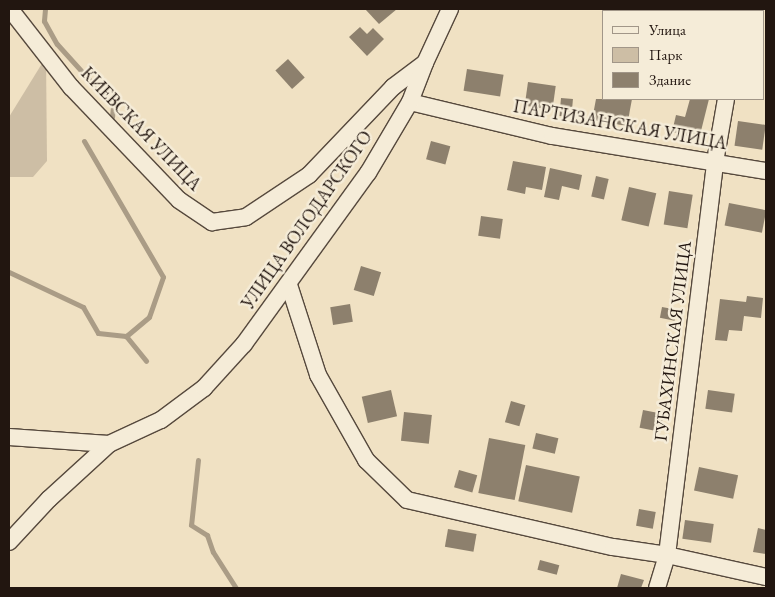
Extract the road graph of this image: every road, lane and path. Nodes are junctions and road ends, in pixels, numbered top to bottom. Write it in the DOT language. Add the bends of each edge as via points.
graph roads {
  1 [pos="10,9"];
  2 [pos="450,9"];
  3 [pos="425,63"];
  4 [pos="726,100"];
  5 [pos="410,102"];
  6 [pos="715,162"];
  7 [pos="766,171"];
  8 [pos="288,284"];
  9 [pos="9,437"];
  10 [pos="109,444"];
  11 [pos="9,542"];
  12 [pos="667,556"];
  13 [pos="766,577"];
  14 [pos="656,588"];
  1 -- 3 [label="street, КИЕВСКАЯ УЛИЦА" via="71,87 179,200 212,222 246,217 309,176 393,87"];
  2 -- 3 [label="street, УЛИЦА ВОЛОДАРСКОГО"];
  3 -- 5 [label="street, УЛИЦА ВОЛОДАРСКОГО"];
  4 -- 6 [label="street, ГУБАХИНСКАЯ УЛИЦА"];
  5 -- 6 [label="street, ПАРТИЗАНСКАЯ УЛИЦА" via="552,136"];
  5 -- 8 [label="street, УЛИЦА ВОЛОДАРСКОГО" via="368,173"];
  6 -- 7 [label="street, ПАРТИЗАНСКАЯ УЛИЦА"];
  6 -- 12 [label="street, ГУБАХИНСКАЯ УЛИЦА"];
  8 -- 10 [label="street, УЛИЦА ВОЛОДАРСКОГО" via="244,344 204,388 161,420"];
  8 -- 12 [label="street" via="318,375 366,460 407,500 612,547"];
  9 -- 10 [label="street"];
  10 -- 11 [label="street" via="49,498"];
  12 -- 13 [label="street"];
  12 -- 14 [label="street, ГУБАХИНСКАЯ УЛИЦА"];
}
